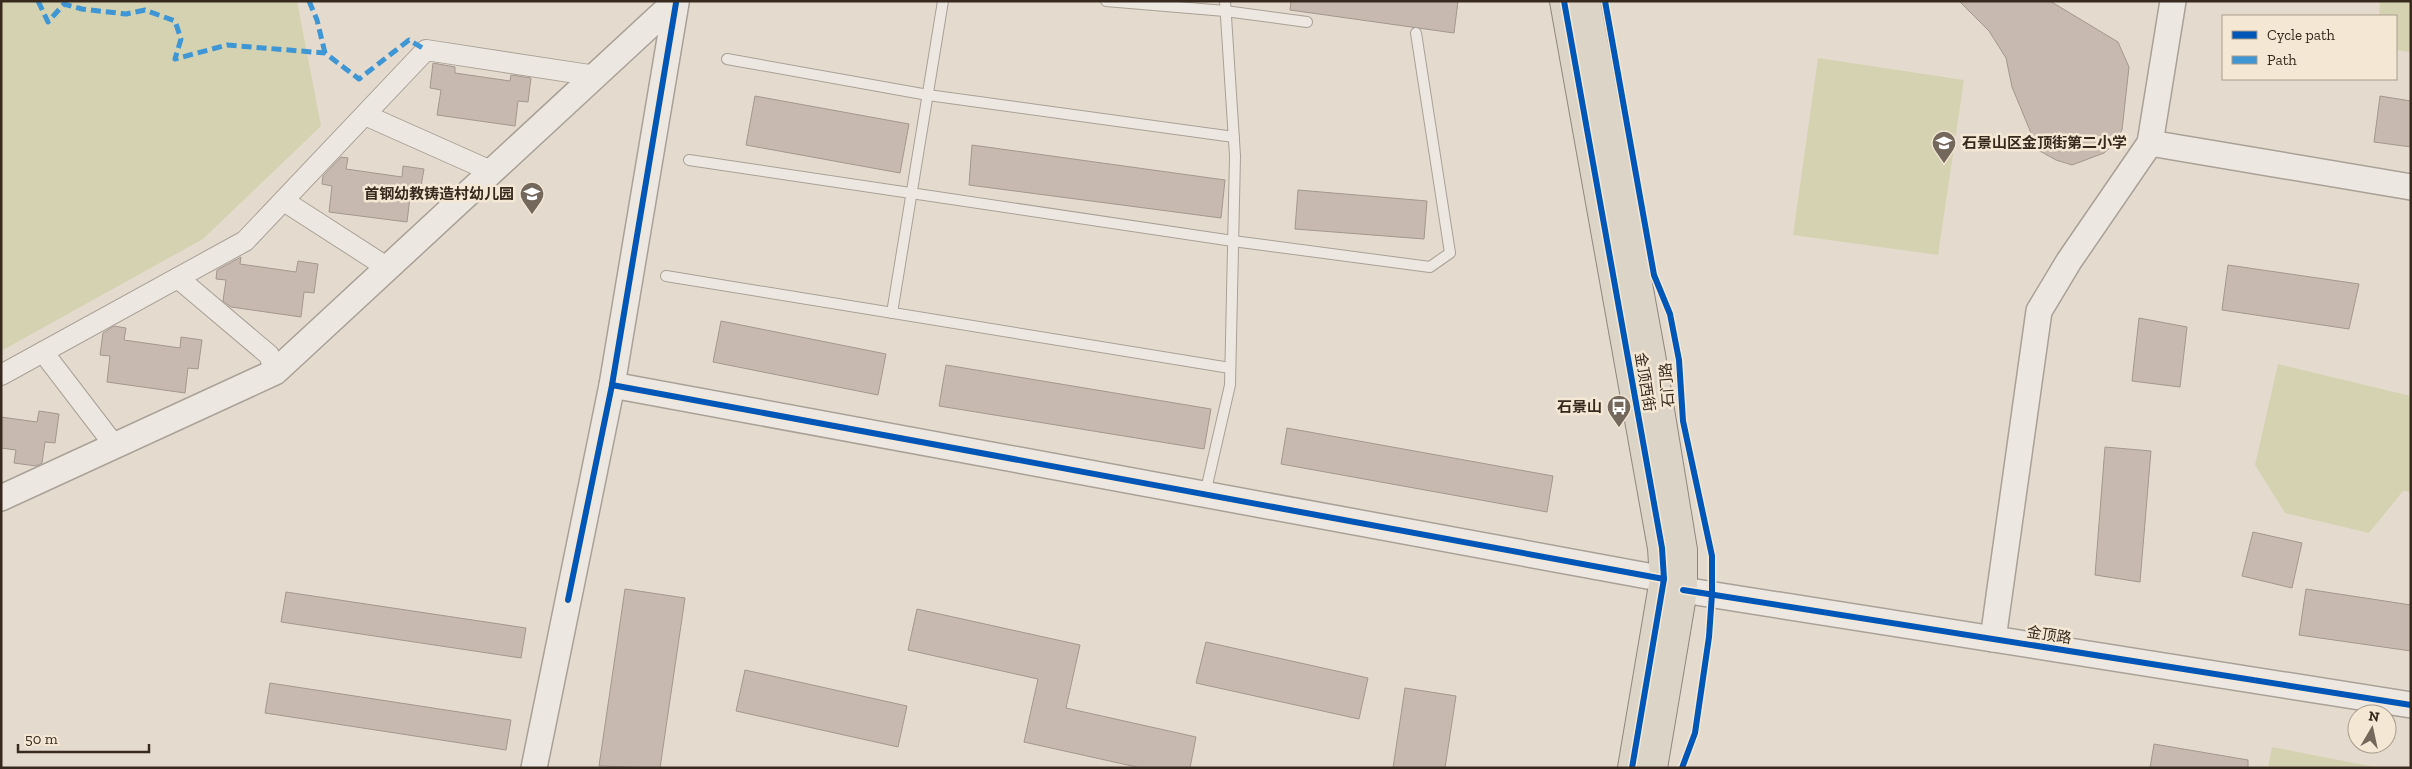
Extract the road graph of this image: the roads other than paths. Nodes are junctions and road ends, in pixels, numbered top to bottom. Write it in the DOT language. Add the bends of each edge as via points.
graph roads {
  1 [pos="943,1"];
  2 [pos="1106,1"];
  3 [pos="1564,1"];
  4 [pos="1586,1"];
  5 [pos="2173,1"];
  6 [pos="676,2"];
  7 [pos="1225,6"];
  8 [pos="1307,22"];
  9 [pos="1416,33"];
  10 [pos="726,59"];
  11 [pos="596,76"];
  12 [pos="928,95"];
  13 [pos="365,115"];
  14 [pos="1234,136"];
  15 [pos="2150,143"];
  16 [pos="689,160"];
  17 [pos="493,172"];
  18 [pos="2411,186"];
  19 [pos="912,193"];
  20 [pos="284,201"];
  21 [pos="1233,241"];
  22 [pos="388,268"];
  23 [pos="666,276"];
  24 [pos="178,278"];
  25 [pos="892,313"];
  26 [pos="43,352"];
  27 [pos="1230,368"];
  28 [pos="275,372"];
  29 [pos="1,375"];
  30 [pos="612,385"];
  31 [pos="115,446"];
  32 [pos="1205,495"];
  33 [pos="1,498"];
  34 [pos="1674,584"];
  35 [pos="1994,639"];
  36 [pos="2411,705"];
  37 [pos="534,768"];
  38 [pos="1632,768"];
  39 [pos="1654,768"];
  1 -- 12 [label="lane"];
  2 -- 7 [label="lane"];
  3 -- 34 [label="highway, 金顶西街" via="1659,532"];
  4 -- 34 [label="highway, 金顶西街" via="1683,550"];
  5 -- 15 [label="street"];
  6 -- 11 [label="street"];
  6 -- 30 [label="street"];
  7 -- 8 [label="lane"];
  7 -- 14 [label="lane"];
  9 -- 21 [label="lane" via="1450,253 1430,267"];
  10 -- 12 [label="lane"];
  11 -- 13 [label="street" via="426,50"];
  11 -- 17 [label="street"];
  12 -- 14 [label="lane"];
  12 -- 19 [label="lane"];
  13 -- 17 [label="street"];
  13 -- 20 [label="street"];
  14 -- 21 [label="lane"];
  15 -- 18 [label="street"];
  15 -- 35 [label="street" via="2039,311"];
  16 -- 19 [label="lane"];
  17 -- 22 [label="street"];
  19 -- 21 [label="lane"];
  19 -- 25 [label="lane"];
  20 -- 22 [label="street"];
  20 -- 24 [label="street" via="245,241"];
  21 -- 27 [label="lane"];
  22 -- 28 [label="street"];
  23 -- 25 [label="lane"];
  24 -- 26 [label="street"];
  24 -- 28 [label="street" via="269,355"];
  25 -- 27 [label="lane"];
  26 -- 29 [label="street"];
  26 -- 31 [label="street"];
  27 -- 32 [label="lane" via="1230,385"];
  28 -- 31 [label="street"];
  30 -- 32 [label="street, 金顶路"];
  30 -- 37 [label="street"];
  31 -- 33 [label="street"];
  32 -- 34 [label="street, 金顶路"];
  34 -- 35 [label="street, 金顶路"];
  34 -- 38 [label="highway, 金顶西街"];
  34 -- 39 [label="highway, 金顶西街"];
  35 -- 36 [label="street, 金顶路"];
}
